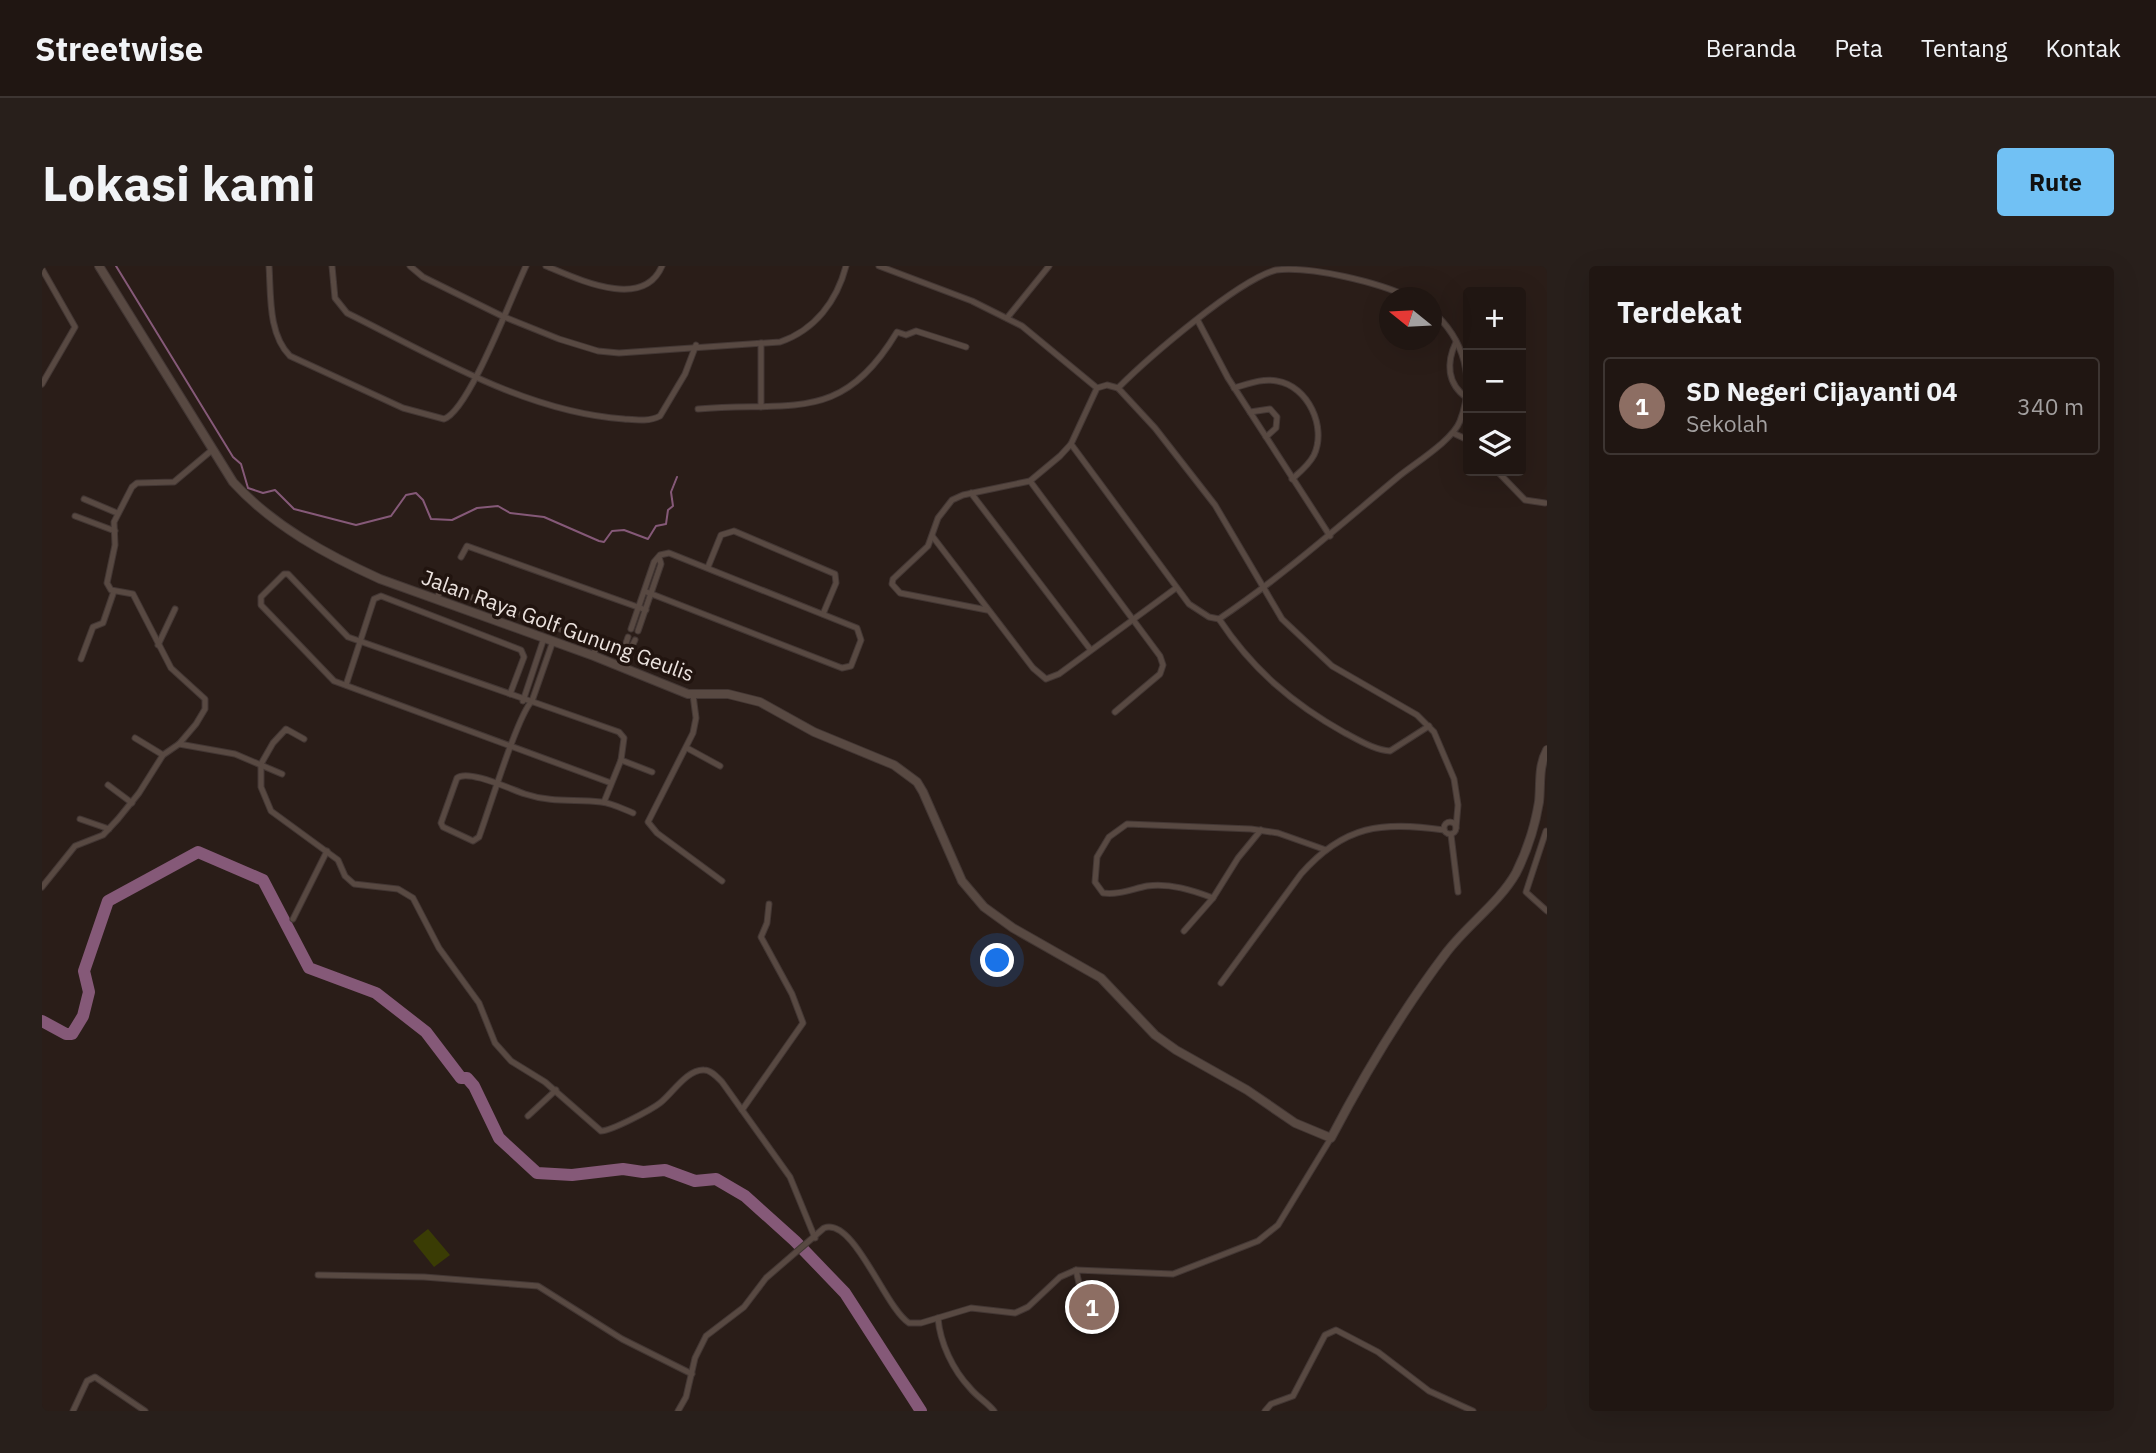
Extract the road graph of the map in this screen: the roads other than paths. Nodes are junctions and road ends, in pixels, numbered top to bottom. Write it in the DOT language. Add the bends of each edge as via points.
graph roads {
  1 [pos="99,266"];
  2 [pos="269,266"];
  3 [pos="332,266"];
  4 [pos="410,266"];
  5 [pos="526,266"];
  6 [pos="546,266"];
  7 [pos="662,266"];
  8 [pos="845,266"];
  9 [pos="879,266"];
  10 [pos="1049,266"];
  11 [pos="42,269"];
  12 [pos="47,276"];
  13 [pos="42,284"];
  14 [pos="1382,287"];
  15 [pos="502,316"];
  16 [pos="1007,318"];
  17 [pos="1198,321"];
  18 [pos="1442,323"];
  19 [pos="1456,342"];
  20 [pos="761,343"];
  21 [pos="696,345"];
  22 [pos="965,347"];
  23 [pos="1463,358"];
  24 [pos="45,372"];
  25 [pos="477,376"];
  26 [pos="42,384"];
  27 [pos="1097,388"];
  28 [pos="1118,388"];
  29 [pos="1234,388"];
  30 [pos="1463,394"];
  31 [pos="761,407"];
  32 [pos="698,409"];
  33 [pos="1250,412"];
  34 [pos="1463,412"];
  35 [pos="1460,422"];
  36 [pos="1463,424"];
  37 [pos="1453,433"];
  38 [pos="1266,437"];
  39 [pos="1463,438"];
  40 [pos="1071,444"];
  41 [pos="212,450"];
  42 [pos="1502,476"];
  43 [pos="1292,479"];
  44 [pos="1030,481"];
  45 [pos="971,493"];
  46 [pos="84,499"];
  47 [pos="1545,503"];
  48 [pos="117,513"];
  49 [pos="75,516"];
  50 [pos="115,531"];
  51 [pos="1330,536"];
  52 [pos="933,537"];
  53 [pos="461,557"];
  54 [pos="659,557"];
  55 [pos="708,567"];
  56 [pos="1176,588"];
  57 [pos="1264,589"];
  58 [pos="114,591"];
  59 [pos="644,591"];
  60 [pos="652,594"];
  61 [pos="436,600"];
  62 [pos="638,607"];
  63 [pos="175,608"];
  64 [pos="646,610"];
  65 [pos="987,610"];
  66 [pos="514,612"];
  67 [pos="823,614"];
  68 [pos="525,617"];
  69 [pos="1134,619"];
  70 [pos="1219,619"];
  71 [pos="510,625"];
  72 [pos="521,629"];
  73 [pos="631,629"];
  74 [pos="638,631"];
  75 [pos="628,637"];
  76 [pos="548,639"];
  77 [pos="635,640"];
  78 [pos="360,642"];
  79 [pos="158,645"];
  80 [pos="1090,649"];
  81 [pos="594,656"];
  82 [pos="81,659"];
  83 [pos="623,663"];
  84 [pos="346,685"];
  85 [pos="510,694"];
  86 [pos="693,695"];
  87 [pos="522,698"];
  88 [pos="532,701"];
  89 [pos="525,708"];
  90 [pos="1115,712"];
  91 [pos="1429,726"];
  92 [pos="135,738"];
  93 [pos="304,739"];
  94 [pos="179,744"];
  95 [pos="513,746"];
  96 [pos="687,748"];
  97 [pos="1547,750"];
  98 [pos="163,755"];
  99 [pos="621,760"];
  100 [pos="261,764"];
  101 [pos="720,766"];
  102 [pos="652,772"];
  103 [pos="282,774"];
  104 [pos="611,783"];
  105 [pos="498,784"];
  106 [pos="108,785"];
  107 [pos="604,802"];
  108 [pos="132,803"];
  109 [pos="633,813"];
  110 [pos="80,819"];
  111 [pos="1456,828"];
  112 [pos="109,829"];
  113 [pos="1261,830"];
  114 [pos="1444,830"];
  115 [pos="1546,831"];
  116 [pos="1451,835"];
  117 [pos="1326,850"];
  118 [pos="327,851"];
  119 [pos="722,881"];
  120 [pos="42,887"];
  121 [pos="1458,892"];
  122 [pos="1213,898"];
  123 [pos="769,904"];
  124 [pos="1547,911"];
  125 [pos="293,919"];
  126 [pos="1184,931"];
  127 [pos="1221,983"];
  128 [pos="556,1090"];
  129 [pos="741,1110"];
  130 [pos="528,1116"];
  131 [pos="1331,1138"];
  132 [pos="816,1238"];
  133 [pos="1076,1270"];
  134 [pos="318,1275"];
  135 [pos="938,1318"];
  136 [pos="1087,1319"];
  137 [pos="692,1374"];
  138 [pos="73,1411"];
  139 [pos="145,1411"];
  140 [pos="678,1411"];
  141 [pos="994,1411"];
  142 [pos="1265,1411"];
  143 [pos="1473,1411"];
  1 -- 41 [label="main road, Jalan Raya Golf Gunung Geulis"];
  2 -- 25 [label="street" via="276,331 283,348 296,360 402,408 444,419 455,413"];
  3 -- 25 [label="street" via="335,298 346,313"];
  4 -- 15 [label="street"];
  5 -- 15 [label="street"];
  6 -- 7 [label="street" via="618,289 650,283"];
  8 -- 20 [label="street" via="834,300 820,316 795,337"];
  9 -- 16 [label="street"];
  10 -- 16 [label="street"];
  11 -- 12 [label="street"];
  12 -- 13 [label="street"];
  12 -- 24 [label="street" via="75,327"];
  14 -- 17 [label="street" via="1290,267 1260,278"];
  15 -- 21 [label="street" via="598,351"];
  15 -- 25 [label="street"];
  16 -- 27 [label="street"];
  17 -- 28 [label="street"];
  17 -- 29 [label="street"];
  18 -- 19 [label="street"];
  19 -- 23 [label="street"];
  19 -- 30 [label="street" via="1449,370"];
  20 -- 21 [label="street"];
  20 -- 31 [label="street"];
  21 -- 25 [label="street" via="667,409 653,419 578,415"];
  22 -- 31 [label="street" via="916,331 897,332 879,363 840,395"];
  24 -- 26 [label="street"];
  27 -- 28 [label="street"];
  27 -- 40 [label="street"];
  28 -- 57 [label="street" via="1215,505"];
  29 -- 33 [label="street"];
  29 -- 43 [label="street" via="1275,380 1295,389 1311,405 1317,446 1307,465"];
  31 -- 32 [label="street"];
  33 -- 38 [label="street"];
  33 -- 38 [label="street" via="1270,409 1277,417 1276,428"];
  34 -- 35 [label="street"];
  35 -- 36 [label="street"];
  35 -- 37 [label="street"];
  37 -- 39 [label="street"];
  37 -- 51 [label="street"];
  38 -- 43 [label="street"];
  40 -- 44 [label="street"];
  40 -- 56 [label="street"];
  41 -- 48 [label="street" via="174,482 132,487"];
  41 -- 61 [label="main road, Jalan Raya Golf Gunung Geulis" via="233,482 278,522 350,565"];
  42 -- 47 [label="street" via="1525,500"];
  43 -- 51 [label="street"];
  44 -- 45 [label="street"];
  44 -- 69 [label="street"];
  45 -- 52 [label="street" via="952,500 943,510"];
  45 -- 80 [label="street"];
  46 -- 48 [label="street"];
  48 -- 50 [label="street"];
  49 -- 50 [label="street"];
  50 -- 58 [label="street" via="107,586"];
  51 -- 57 [label="street"];
  52 -- 65 [label="street"];
  52 -- 65 [label="street" via="918,558 893,579 895,589"];
  53 -- 62 [label="street" via="467,546"];
  54 -- 55 [label="street" via="669,553"];
  54 -- 59 [label="street"];
  54 -- 60 [label="street"];
  55 -- 67 [label="street"];
  55 -- 67 [label="street" via="724,531 746,536 835,574 836,583"];
  56 -- 69 [label="street"];
  56 -- 70 [label="street" via="1194,608"];
  57 -- 70 [label="street"];
  57 -- 91 [label="street" via="1282,619 1316,653"];
  58 -- 79 [label="street" via="133,594"];
  58 -- 82 [label="street" via="103,624 93,628"];
  59 -- 60 [label="street"];
  59 -- 62 [label="street"];
  60 -- 64 [label="street"];
  60 -- 67 [label="street" via="847,668 856,658 860,631"];
  61 -- 66 [label="street" via="443,587"];
  61 -- 71 [label="main road, Jalan Raya Golf Gunung Geulis"];
  62 -- 64 [label="street"];
  62 -- 73 [label="street"];
  63 -- 79 [label="street"];
  64 -- 74 [label="street"];
  65 -- 80 [label="street" via="1046,679"];
  66 -- 68 [label="street"];
  66 -- 71 [label="street"];
  68 -- 72 [label="street"];
  68 -- 81 [label="street" via="596,642"];
  69 -- 80 [label="street"];
  69 -- 90 [label="street" via="1163,665 1160,674"];
  70 -- 91 [label="street" via="1285,695 1349,735 1390,751"];
  71 -- 72 [label="main road, Jalan Raya Golf Gunung Geulis"];
  72 -- 76 [label="main road, Jalan Raya Golf Gunung Geulis"];
  75 -- 83 [label="street"];
  76 -- 81 [label="main road, Jalan Raya Golf Gunung Geulis"];
  76 -- 87 [label="street"];
  76 -- 88 [label="street"];
  77 -- 83 [label="street"];
  78 -- 84 [label="street"];
  78 -- 84 [label="street" via="345,635 290,575 284,575 261,597 261,605 322,671"];
  78 -- 85 [label="street"];
  78 -- 85 [label="street" via="374,599 381,596 521,650 524,657"];
  79 -- 94 [label="street" via="177,675 207,704"];
  81 -- 83 [label="main road, Jalan Raya Golf Gunung Geulis"];
  83 -- 86 [label="main road, Jalan Raya Golf Gunung Geulis"];
  84 -- 95 [label="street"];
  85 -- 87 [label="street"];
  86 -- 96 [label="street" via="696,718"];
  86 -- 131 [label="main road, Jalan Raya Golf Gunung Geulis" via="728,694 760,702 908,774 931,807 962,881 984,907 1013,929 1101,978 1175,1050 1295,1123"];
  87 -- 88 [label="street"];
  87 -- 89 [label="street"];
  88 -- 89 [label="street"];
  88 -- 99 [label="street" via="619,732 624,744"];
  89 -- 95 [label="street"];
  91 -- 111 [label="street" via="1443,747 1454,779"];
  92 -- 98 [label="street"];
  93 -- 100 [label="street" via="285,729"];
  94 -- 98 [label="street"];
  94 -- 100 [label="street" via="235,754"];
  95 -- 104 [label="street"];
  95 -- 105 [label="street"];
  96 -- 101 [label="street"];
  96 -- 119 [label="street" via="648,816 649,826"];
  97 -- 131 [label="main road" via="1533,830 1515,874 1428,977 1364,1076"];
  98 -- 108 [label="street"];
  99 -- 102 [label="street"];
  99 -- 104 [label="street"];
  100 -- 103 [label="street"];
  100 -- 118 [label="street" via="261,787 271,811"];
  104 -- 107 [label="street"];
  105 -- 105 [label="street" via="460,775 443,827 477,840"];
  105 -- 107 [label="street" via="551,802"];
  106 -- 108 [label="street"];
  107 -- 109 [label="street"];
  108 -- 112 [label="street"];
  110 -- 112 [label="street"];
  111 -- 114 [label="street" via="1451,822"];
  111 -- 116 [label="street"];
  112 -- 120 [label="street" via="80,842"];
  113 -- 117 [label="street"];
  113 -- 122 [label="street"];
  113 -- 122 [label="street" via="1127,824 1109,837 1097,857 1095,882 1103,893 1180,887"];
  114 -- 116 [label="street"];
  114 -- 117 [label="street" via="1375,826 1348,834"];
  115 -- 124 [label="street" via="1526,892"];
  116 -- 121 [label="street"];
  117 -- 127 [label="street" via="1301,874"];
  118 -- 125 [label="street"];
  118 -- 128 [label="street" via="354,884 389,887 413,898 439,948 479,1003 495,1043 511,1061"];
  122 -- 126 [label="street"];
  123 -- 129 [label="street" via="761,937 803,1023"];
  128 -- 129 [label="street" via="601,1131 615,1129 659,1104 700,1070 722,1082"];
  128 -- 130 [label="street"];
  129 -- 132 [label="street" via="790,1177"];
  131 -- 133 [label="street" via="1279,1225 1258,1241 1173,1274"];
  132 -- 135 [label="street" via="824,1228 837,1226 904,1320 914,1325"];
  132 -- 137 [label="street" via="766,1278 744,1307 706,1336"];
  133 -- 135 [label="street" via="1015,1313 971,1308"];
  133 -- 136 [label="street"];
  134 -- 137 [label="street" via="424,1277 545,1287 622,1339"];
  135 -- 141 [label="street" via="953,1364"];
  137 -- 140 [label="street"];
  138 -- 139 [label="street" via="87,1381 95,1377"];
  142 -- 143 [label="street" via="1293,1396 1325,1335 1336,1330 1378,1352 1429,1391"];
}
